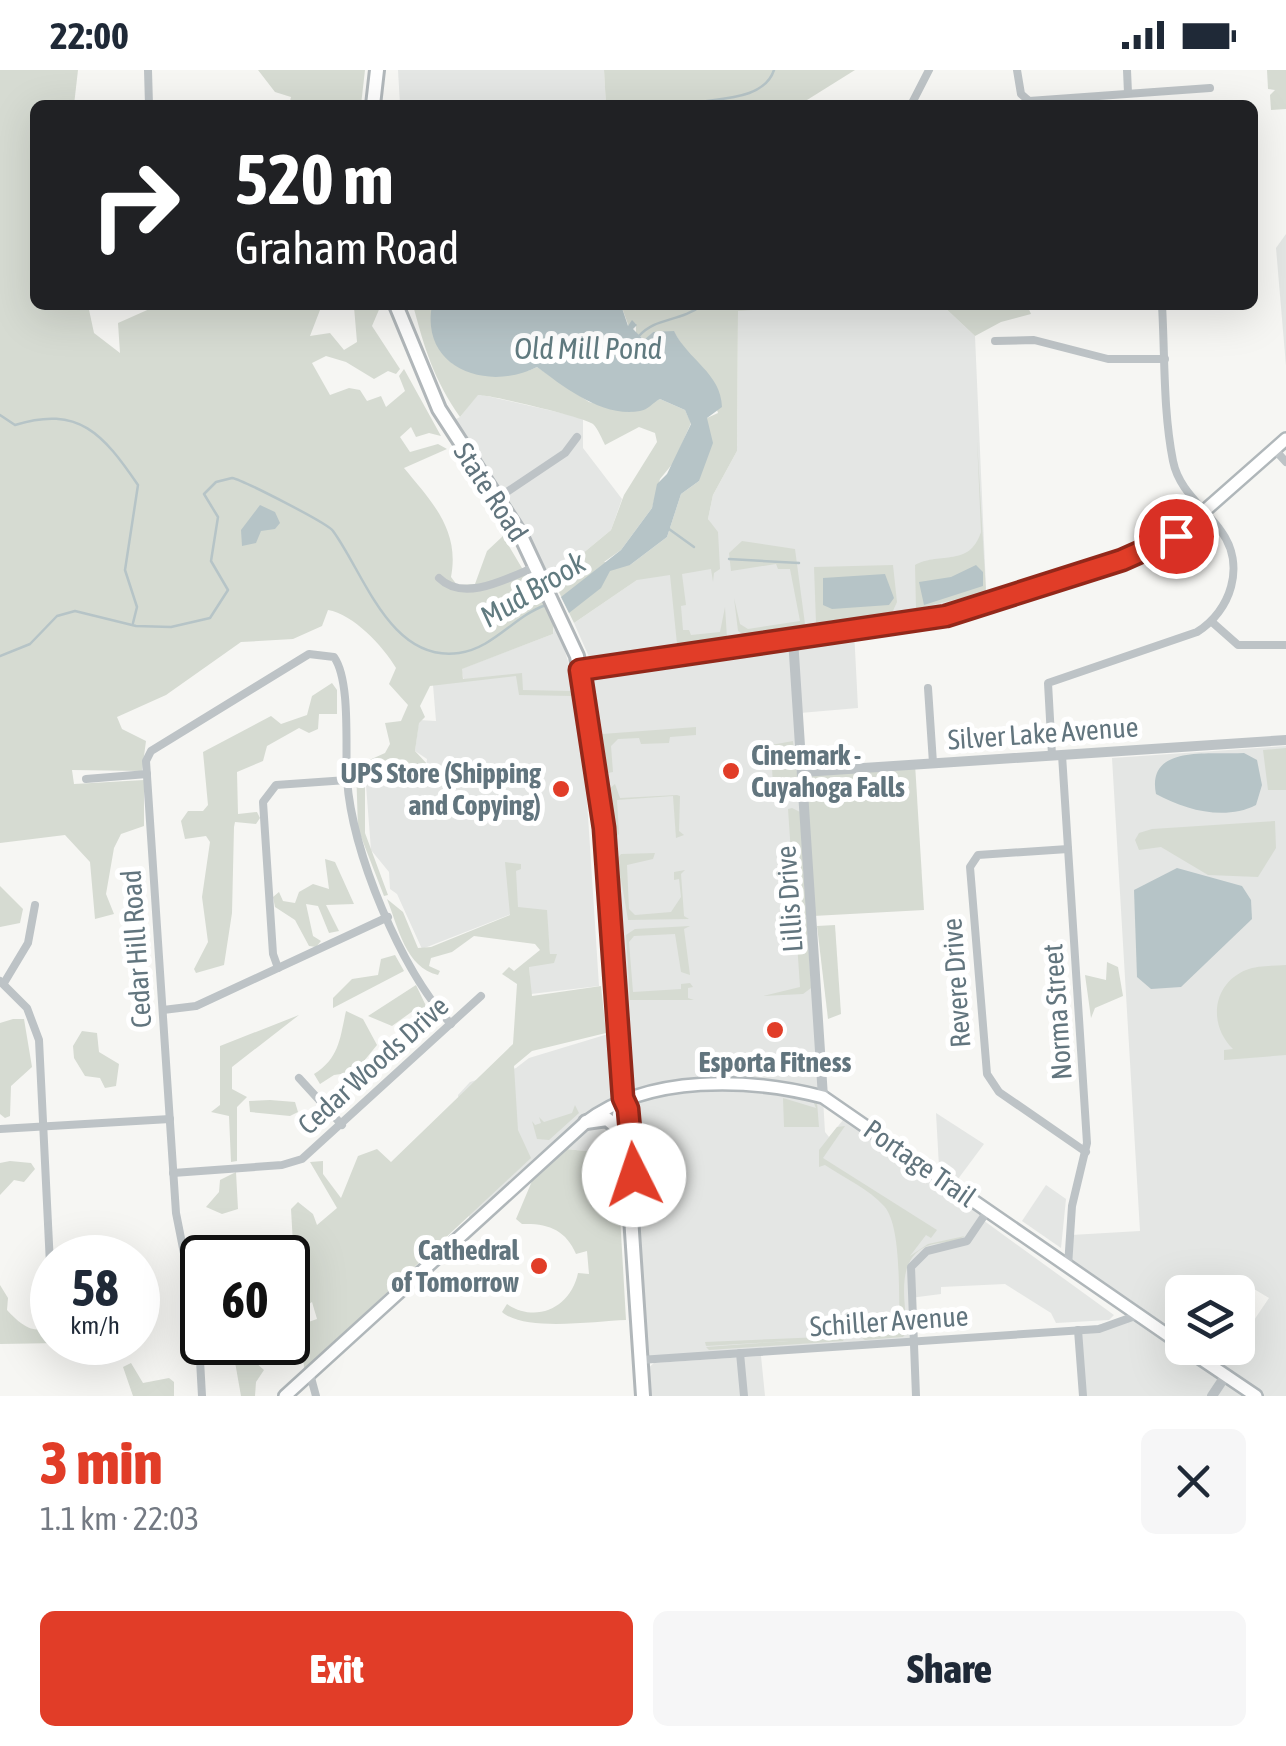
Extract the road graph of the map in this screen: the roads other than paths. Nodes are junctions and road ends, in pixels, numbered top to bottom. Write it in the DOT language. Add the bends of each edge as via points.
graph roads {
  1 [pos="148,70"];
  2 [pos="377,70"];
  3 [pos="928,70"];
  4 [pos="1017,70"];
  5 [pos="1127,70"];
  6 [pos="1210,88"];
  7 [pos="1128,93"];
  8 [pos="149,100"];
  9 [pos="374,100"];
  10 [pos="913,100"];
  11 [pos="398,310"];
  12 [pos="1162,310"];
  13 [pos="994,340"];
  14 [pos="1165,359"];
  15 [pos="578,437"];
  16 [pos="1286,439"];
  17 [pos="1275,450"];
  18 [pos="1286,462"];
  19 [pos="498,498"];
  20 [pos="1206,513"];
  21 [pos="536,566"];
  22 [pos="440,578"];
  23 [pos="1212,622"];
  24 [pos="793,639"];
  25 [pos="1286,646"];
  26 [pos="580,670"];
  27 [pos="928,688"];
  28 [pos="1286,740"];
  29 [pos="1057,755"];
  30 [pos="933,762"];
  31 [pos="803,772"];
  32 [pos="147,774"];
  33 [pos="86,778"];
  34 [pos="347,780"];
  35 [pos="1068,850"];
  36 [pos="35,905"];
  37 [pos="388,917"];
  38 [pos="278,968"];
  39 [pos="2,982"];
  40 [pos="481,996"];
  41 [pos="162,1010"];
  42 [pos="452,1024"];
  43 [pos="299,1078"];
  44 [pos="823,1097"];
  45 [pos="623,1098"];
  46 [pos="170,1119"];
  47 [pos="586,1122"];
  48 [pos="342,1125"];
  49 [pos="44,1126"];
  50 [pos="1086,1127"];
  51 [pos="0,1129"];
  52 [pos="620,1130"];
  53 [pos="1065,1138"];
  54 [pos="1086,1152"];
  55 [pos="173,1172"];
  56 [pos="629,1187"];
  57 [pos="988,1210"];
  58 [pos="49,1235"];
  59 [pos="1068,1266"];
  60 [pos="1138,1316"];
  61 [pos="1078,1330"];
  62 [pos="1165,1334"];
  63 [pos="912,1342"];
  64 [pos="740,1353"];
  65 [pos="640,1360"];
  66 [pos="1212,1365"];
  67 [pos="310,1374"];
  68 [pos="1226,1375"];
  69 [pos="202,1396"];
  70 [pos="285,1396"];
  71 [pos="316,1396"];
  72 [pos="643,1396"];
  73 [pos="744,1396"];
  74 [pos="916,1396"];
  75 [pos="1083,1396"];
  76 [pos="1212,1396"];
  77 [pos="1256,1396"];
  1 -- 8 [label="street"];
  2 -- 9 [label="main road"];
  3 -- 10 [label="street"];
  4 -- 7 [label="street" via="1024,98"];
  5 -- 7 [label="street"];
  6 -- 7 [label="street"];
  11 -- 19 [label="main road, State Road" via="438,409"];
  12 -- 14 [label="street"];
  13 -- 14 [label="street" via="1034,340 1108,359"];
  14 -- 20 [label="street" via="1174,463 1187,493"];
  15 -- 19 [label="street"];
  16 -- 17 [label="main road"];
  17 -- 18 [label="street"];
  17 -- 20 [label="main road"];
  19 -- 21 [label="main road, State Road"];
  20 -- 23 [label="street" via="1233,562 1230,592"];
  20 -- 24 [label="main road" via="1146,551 976,608"];
  21 -- 22 [label="street" via="462,590"];
  21 -- 26 [label="main road, State Road"];
  23 -- 25 [label="street" via="1238,645"];
  23 -- 29 [label="street, Norma Street" via="1192,635 1051,681"];
  24 -- 26 [label="main road"];
  24 -- 31 [label="street, Lillis Drive"];
  26 -- 45 [label="main road, State Road" via="604,828"];
  27 -- 30 [label="street"];
  28 -- 29 [label="street, Silver Lake Avenue"];
  29 -- 30 [label="street, Silver Lake Avenue"];
  29 -- 35 [label="street, Norma Street"];
  30 -- 31 [label="street, Silver Lake Avenue"];
  31 -- 44 [label="street, Lillis Drive"];
  32 -- 33 [label="street"];
  32 -- 34 [label="street" via="153,749 310,654 334,657"];
  32 -- 41 [label="street, Cedar Hill Road"];
  34 -- 37 [label="street" via="357,846"];
  34 -- 38 [label="street" via="276,785 262,802"];
  35 -- 50 [label="street, Norma Street"];
  35 -- 53 [label="street, Revere Drive" via="979,855 970,867 987,1074 999,1092"];
  36 -- 39 [label="street" via="28,943"];
  37 -- 38 [label="street"];
  37 -- 42 [label="street" via="425,994"];
  38 -- 41 [label="street" via="196,1006"];
  39 -- 49 [label="street" via="36,1028"];
  40 -- 42 [label="street, Cedar Woods Drive"];
  41 -- 46 [label="street, Cedar Hill Road"];
  42 -- 48 [label="street, Cedar Woods Drive"];
  43 -- 48 [label="street"];
  44 -- 45 [label="main road, Portage Trail" via="737,1086 670,1088"];
  44 -- 57 [label="main road, Portage Trail"];
  45 -- 47 [label="main road"];
  45 -- 52 [label="main road, State Road"];
  45 -- 56 [label="main road, State Road" via="634,1175"];
  46 -- 49 [label="street"];
  46 -- 55 [label="street, Cedar Hill Road"];
  47 -- 52 [label="main road" via="607,1119"];
  47 -- 67 [label="main road"];
  48 -- 55 [label="street, Cedar Woods Drive" via="292,1163"];
  49 -- 51 [label="street"];
  49 -- 58 [label="street"];
  50 -- 53 [label="street"];
  50 -- 54 [label="street, Norma Street"];
  52 -- 56 [label="main road, State Road" via="622,1178"];
  53 -- 54 [label="street, Revere Drive"];
  54 -- 59 [label="street, Norma Street" via="1072,1204"];
  55 -- 69 [label="street, Cedar Hill Road" via="177,1228 198,1324"];
  56 -- 65 [label="main road, State Road"];
  57 -- 59 [label="main road, Portage Trail"];
  57 -- 63 [label="street" via="962,1245 927,1252 911,1267"];
  59 -- 60 [label="main road, Portage Trail"];
  60 -- 61 [label="street, Schiller Avenue" via="1114,1327"];
  60 -- 62 [label="main road, Portage Trail"];
  61 -- 63 [label="street, Schiller Avenue"];
  61 -- 75 [label="street"];
  63 -- 64 [label="street, Schiller Avenue"];
  63 -- 74 [label="street"];
  64 -- 65 [label="street, Schiller Avenue"];
  64 -- 73 [label="street"];
  65 -- 72 [label="main road, State Road"];
  66 -- 68 [label="main road, Portage Trail"];
  67 -- 70 [label="main road"];
  67 -- 71 [label="street"];
  68 -- 76 [label="street"];
  68 -- 77 [label="main road, Portage Trail"];
}
